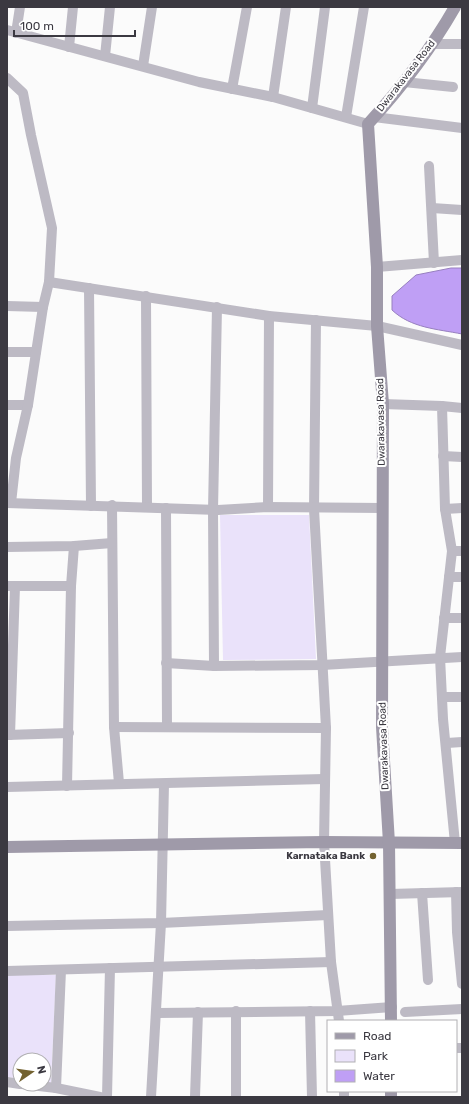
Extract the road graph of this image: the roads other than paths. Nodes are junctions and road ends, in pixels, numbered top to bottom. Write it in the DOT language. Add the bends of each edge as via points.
graph roads {
  1 [pos="20,7"];
  2 [pos="73,7"];
  3 [pos="110,7"];
  4 [pos="152,7"];
  5 [pos="247,7"];
  6 [pos="286,7"];
  7 [pos="324,7"];
  8 [pos="364,7"];
  9 [pos="455,7"];
  10 [pos="12,32"];
  11 [pos="432,44"];
  12 [pos="462,44"];
  13 [pos="69,47"];
  14 [pos="105,56"];
  15 [pos="143,66"];
  16 [pos="7,78"];
  17 [pos="404,82"];
  18 [pos="453,87"];
  19 [pos="232,89"];
  20 [pos="272,97"];
  21 [pos="312,108"];
  22 [pos="346,117"];
  23 [pos="371,121"];
  24 [pos="462,128"];
  25 [pos="429,166"];
  26 [pos="432,208"];
  27 [pos="462,210"];
  28 [pos="462,260"];
  29 [pos="434,263"];
  30 [pos="377,267"];
  31 [pos="49,282"];
  32 [pos="88,288"];
  33 [pos="146,296"];
  34 [pos="7,306"];
  35 [pos="43,307"];
  36 [pos="217,307"];
  37 [pos="269,316"];
  38 [pos="316,320"];
  39 [pos="377,326"];
  40 [pos="462,345"];
  41 [pos="7,352"];
  42 [pos="36,352"];
  43 [pos="383,404"];
  44 [pos="7,405"];
  45 [pos="28,405"];
  46 [pos="442,406"];
  47 [pos="462,408"];
  48 [pos="443,456"];
  49 [pos="11,457"];
  50 [pos="462,457"];
  51 [pos="9,503"];
  52 [pos="112,505"];
  53 [pos="91,506"];
  54 [pos="147,507"];
  55 [pos="268,507"];
  56 [pos="166,508"];
  57 [pos="382,508"];
  58 [pos="462,508"];
  59 [pos="314,509"];
  60 [pos="445,509"];
  61 [pos="213,510"];
  62 [pos="112,542"];
  63 [pos="74,546"];
  64 [pos="7,547"];
  65 [pos="457,551"];
  66 [pos="449,577"];
  67 [pos="462,577"];
  68 [pos="11,586"];
  69 [pos="71,586"];
  70 [pos="444,618"];
  71 [pos="462,618"];
  72 [pos="440,657"];
  73 [pos="462,657"];
  74 [pos="382,660"];
  75 [pos="166,663"];
  76 [pos="322,665"];
  77 [pos="214,666"];
  78 [pos="442,697"];
  79 [pos="462,697"];
  80 [pos="114,727"];
  81 [pos="167,727"];
  82 [pos="326,728"];
  83 [pos="69,733"];
  84 [pos="8,735"];
  85 [pos="462,742"];
  86 [pos="446,743"];
  87 [pos="324,779"];
  88 [pos="119,782"];
  89 [pos="164,784"];
  90 [pos="7,786"];
  91 [pos="67,786"];
  92 [pos="324,842"];
  93 [pos="389,843"];
  94 [pos="459,843"];
  95 [pos="164,845"];
  96 [pos="7,847"];
  97 [pos="459,892"];
  98 [pos="422,893"];
  99 [pos="390,894"];
  100 [pos="328,915"];
  101 [pos="161,923"];
  102 [pos="7,926"];
  103 [pos="460,932"];
  104 [pos="460,961"];
  105 [pos="331,962"];
  106 [pos="159,966"];
  107 [pos="110,968"];
  108 [pos="62,970"];
  109 [pos="7,971"];
  110 [pos="428,980"];
  111 [pos="462,984"];
  112 [pos="392,1008"];
  113 [pos="462,1009"];
  114 [pos="337,1010"];
  115 [pos="236,1011"];
  116 [pos="310,1011"];
  117 [pos="198,1012"];
  118 [pos="405,1012"];
  119 [pos="157,1013"];
  120 [pos="339,1020"];
  121 [pos="391,1020"];
  122 [pos="52,1088"];
  123 [pos="56,1088"];
  124 [pos="100,1097"];
  125 [pos="107,1097"];
  126 [pos="151,1097"];
  127 [pos="195,1097"];
  128 [pos="236,1097"];
  129 [pos="312,1097"];
  1 -- 10 [label="street"];
  2 -- 13 [label="street"];
  3 -- 14 [label="street"];
  4 -- 15 [label="street"];
  5 -- 19 [label="street"];
  6 -- 20 [label="street"];
  7 -- 21 [label="street"];
  8 -- 22 [label="street"];
  9 -- 11 [label="street, Dwarakavasa Road"];
  10 -- 13 [label="street"];
  11 -- 12 [label="street"];
  11 -- 17 [label="street, Dwarakavasa Road"];
  13 -- 14 [label="street"];
  14 -- 15 [label="street"];
  15 -- 19 [label="street"];
  16 -- 31 [label="street" via="23,93 52,228"];
  17 -- 18 [label="street"];
  17 -- 23 [label="street, Dwarakavasa Road"];
  19 -- 20 [label="street"];
  20 -- 21 [label="street"];
  21 -- 22 [label="street"];
  22 -- 23 [label="street"];
  23 -- 24 [label="street"];
  23 -- 30 [label="street, Dwarakavasa Road"];
  25 -- 26 [label="street"];
  26 -- 27 [label="street"];
  26 -- 29 [label="street"];
  28 -- 29 [label="street"];
  29 -- 30 [label="street"];
  30 -- 39 [label="street, Dwarakavasa Road"];
  31 -- 32 [label="street"];
  31 -- 35 [label="street"];
  32 -- 33 [label="street"];
  32 -- 53 [label="street"];
  33 -- 36 [label="street"];
  33 -- 54 [label="street"];
  34 -- 35 [label="street"];
  35 -- 42 [label="street"];
  36 -- 37 [label="street"];
  36 -- 61 [label="street"];
  37 -- 38 [label="street"];
  37 -- 55 [label="street"];
  38 -- 39 [label="street"];
  38 -- 59 [label="street"];
  39 -- 40 [label="street"];
  39 -- 43 [label="street, Dwarakavasa Road"];
  41 -- 42 [label="street"];
  42 -- 45 [label="street"];
  43 -- 46 [label="street"];
  43 -- 57 [label="street, Dwarakavasa Road"];
  44 -- 45 [label="street"];
  45 -- 49 [label="street"];
  46 -- 47 [label="street"];
  46 -- 48 [label="street"];
  48 -- 50 [label="street"];
  48 -- 60 [label="street"];
  49 -- 51 [label="street"];
  51 -- 53 [label="street"];
  52 -- 53 [label="street"];
  52 -- 54 [label="street"];
  52 -- 62 [label="street"];
  54 -- 56 [label="street"];
  55 -- 59 [label="street"];
  55 -- 61 [label="street"];
  56 -- 61 [label="street"];
  56 -- 75 [label="street"];
  57 -- 59 [label="street"];
  57 -- 74 [label="street, Dwarakavasa Road"];
  58 -- 60 [label="street"];
  59 -- 76 [label="street"];
  60 -- 65 [label="street"];
  61 -- 77 [label="street"];
  62 -- 63 [label="street"];
  62 -- 80 [label="street"];
  63 -- 64 [label="street"];
  63 -- 69 [label="street"];
  65 -- 66 [label="street"];
  66 -- 67 [label="street"];
  66 -- 70 [label="street"];
  68 -- 69 [label="street"];
  68 -- 84 [label="street"];
  69 -- 83 [label="street"];
  70 -- 71 [label="street"];
  70 -- 72 [label="street"];
  72 -- 73 [label="street"];
  72 -- 74 [label="street"];
  72 -- 78 [label="street"];
  74 -- 76 [label="street"];
  74 -- 93 [label="street, Dwarakavasa Road" via="382,728"];
  75 -- 77 [label="street"];
  75 -- 81 [label="street"];
  76 -- 77 [label="street"];
  76 -- 82 [label="street"];
  78 -- 79 [label="street"];
  78 -- 86 [label="street"];
  80 -- 81 [label="street"];
  80 -- 88 [label="street"];
  81 -- 82 [label="street"];
  82 -- 87 [label="street"];
  83 -- 84 [label="street"];
  83 -- 91 [label="street"];
  85 -- 86 [label="street"];
  86 -- 94 [label="street"];
  87 -- 89 [label="street"];
  87 -- 92 [label="street"];
  88 -- 89 [label="street"];
  88 -- 91 [label="street"];
  89 -- 95 [label="street"];
  90 -- 91 [label="street"];
  92 -- 93 [label="street"];
  92 -- 95 [label="street"];
  92 -- 100 [label="street"];
  93 -- 94 [label="street"];
  93 -- 99 [label="street, Dwarakavasa Road"];
  95 -- 96 [label="street"];
  95 -- 101 [label="street"];
  97 -- 98 [label="street"];
  97 -- 103 [label="street"];
  98 -- 99 [label="street"];
  98 -- 110 [label="street"];
  99 -- 112 [label="street, Dwarakavasa Road"];
  100 -- 101 [label="street"];
  100 -- 105 [label="street"];
  101 -- 102 [label="street"];
  101 -- 106 [label="street"];
  103 -- 104 [label="street"];
  104 -- 111 [label="street"];
  105 -- 106 [label="street"];
  105 -- 114 [label="street"];
  106 -- 107 [label="street"];
  106 -- 119 [label="street"];
  107 -- 108 [label="street"];
  107 -- 125 [label="street"];
  108 -- 109 [label="street"];
  108 -- 123 [label="street"];
  112 -- 114 [label="street"];
  112 -- 121 [label="street, Dwarakavasa Road"];
  113 -- 118 [label="street"];
  114 -- 116 [label="street"];
  114 -- 120 [label="street"];
  115 -- 116 [label="street"];
  115 -- 117 [label="street"];
  115 -- 128 [label="street"];
  116 -- 129 [label="street"];
  117 -- 119 [label="street"];
  117 -- 127 [label="street"];
  119 -- 126 [label="street"];
  122 -- 123 [label="street"];
  123 -- 124 [label="street"];
}
